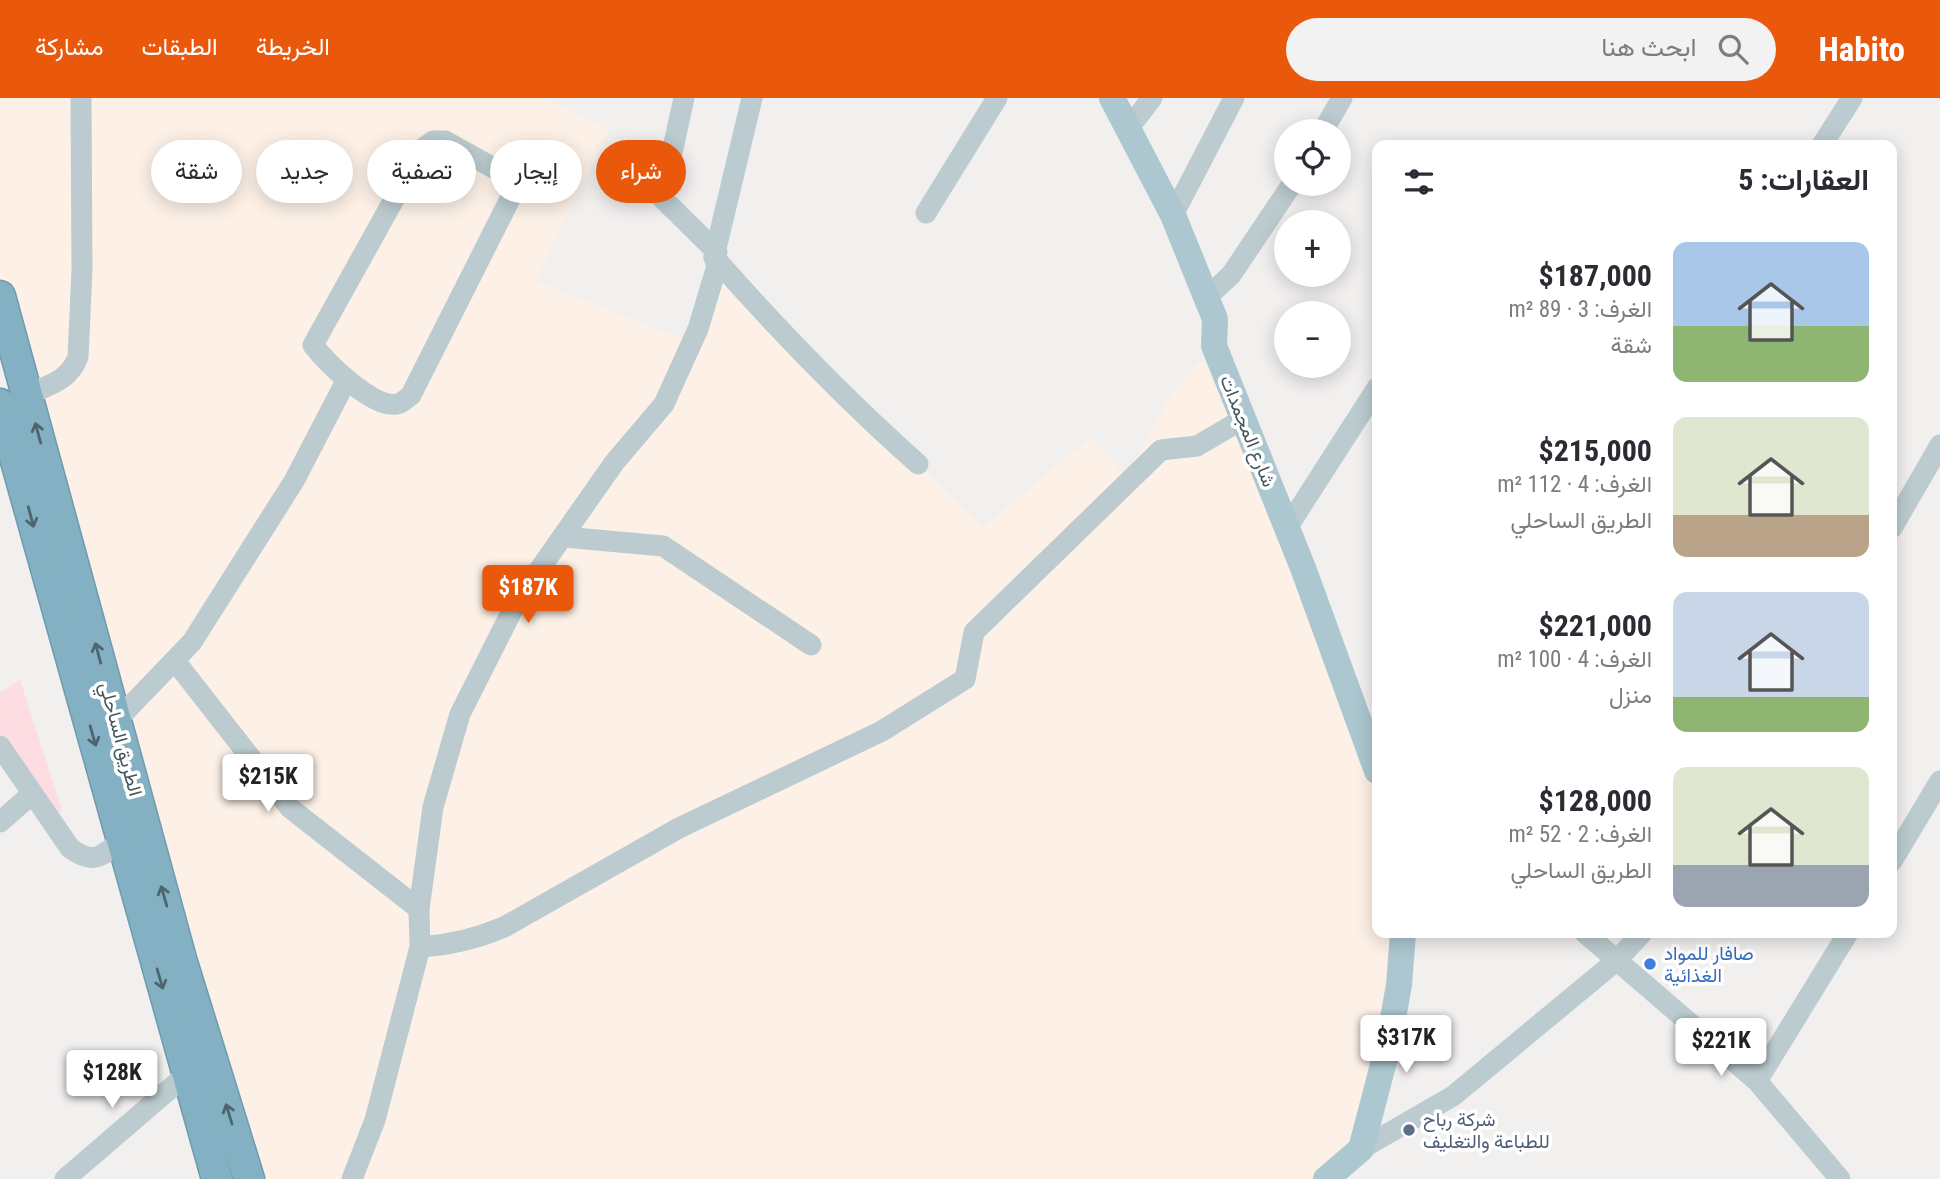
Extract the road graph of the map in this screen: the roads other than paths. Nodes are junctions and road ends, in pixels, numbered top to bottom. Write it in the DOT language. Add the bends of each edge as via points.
graph roads {
  1 [pos="80,98"];
  2 [pos="684,98"];
  3 [pos="752,98"];
  4 [pos="997,98"];
  5 [pos="1112,98"];
  6 [pos="1152,98"];
  7 [pos="1234,98"];
  8 [pos="1342,98"];
  9 [pos="1852,98"];
  10 [pos="1330,119"];
  11 [pos="1128,129"];
  12 [pos="1825,140"];
  13 [pos="1284,196"];
  14 [pos="926,213"];
  15 [pos="1173,215"];
  16 [pos="716,255"];
  17 [pos="0,296"];
  18 [pos="1206,298"];
  19 [pos="346,381"];
  20 [pos="1372,396"];
  21 [pos="14,399"];
  22 [pos="1243,418"];
  23 [pos="1940,445"];
  24 [pos="918,464"];
  25 [pos="1897,519"];
  26 [pos="1287,528"];
  27 [pos="564,537"];
  28 [pos="811,645"];
  29 [pos="175,661"];
  30 [pos="117,720"];
  31 [pos="0,746"];
  32 [pos="1372,758"];
  33 [pos="1940,781"];
  34 [pos="32,794"];
  35 [pos="0,822"];
  36 [pos="133,832"];
  37 [pos="1897,853"];
  38 [pos="419,909"];
  39 [pos="1403,938"];
  40 [pos="1591,938"];
  41 [pos="1637,938"];
  42 [pos="1845,938"];
  43 [pos="420,947"];
  44 [pos="1616,961"];
  45 [pos="187,1074"];
  46 [pos="1757,1081"];
  47 [pos="1361,1149"];
  48 [pos="1334,1176"];
  49 [pos="65,1179"];
  50 [pos="216,1179"];
  51 [pos="250,1179"];
  52 [pos="352,1179"];
  53 [pos="1840,1179"];
  1 -- 21 [label="street" via="78,357 65,378"];
  2 -- 16 [label="street" via="662,198"];
  3 -- 16 [label="street"];
  4 -- 14 [label="street"];
  5 -- 11 [label="main road, شارع المجمدات"];
  6 -- 11 [label="street"];
  7 -- 15 [label="street"];
  8 -- 10 [label="street"];
  9 -- 12 [label="street"];
  11 -- 15 [label="main road, شارع المجمدات"];
  13 -- 18 [label="street" via="1231,275"];
  15 -- 18 [label="main road, شارع المجمدات"];
  16 -- 24 [label="street" via="842,397"];
  16 -- 27 [label="street" via="717,266 698,329 664,404 614,463"];
  17 -- 21 [label="highway, الطريق الساحلي"];
  18 -- 22 [label="main road, شارع المجمدات" via="1215,319 1214,346"];
  19 -- 19 [label="street" via="390,404 400,404 411,395 513,193 508,176 445,141 433,141 422,149 316,335 313,345"];
  19 -- 29 [label="street" via="294,481 192,642"];
  20 -- 26 [label="street"];
  30 -- 21 [label="highway, الطريق الساحلي, one-way"];
  21 -- 36 [label="highway, الطريق الساحلي, one-way"];
  22 -- 26 [label="main road, شارع المجمدات"];
  22 -- 43 [label="street" via="1197,446 1161,450 974,632 965,679 882,731 679,828 504,927 475,939"];
  23 -- 25 [label="street"];
  26 -- 32 [label="main road, شارع المجمدات"];
  27 -- 28 [label="street" via="663,546"];
  27 -- 38 [label="street" via="516,603 460,714 433,807"];
  29 -- 30 [label="street"];
  29 -- 38 [label="street" via="290,808"];
  30 -- 36 [label="highway, الطريق الساحلي"];
  31 -- 34 [label="street"];
  33 -- 37 [label="street"];
  34 -- 35 [label="street"];
  34 -- 36 [label="street" via="70,848 85,858 101,856"];
  36 -- 45 [label="highway, الطريق الساحلي, one-way"];
  51 -- 36 [label="highway, الطريق الساحلي, one-way" via="181,959"];
  38 -- 43 [label="street"];
  39 -- 47 [label="main road" via="1388,1046"];
  40 -- 44 [label="street"];
  41 -- 44 [label="street"];
  42 -- 46 [label="street"];
  43 -- 52 [label="street" via="375,1120"];
  44 -- 46 [label="street"];
  44 -- 47 [label="street" via="1453,1096"];
  45 -- 49 [label="street"];
  45 -- 50 [label="highway, الطريق الساحلي"];
  46 -- 53 [label="street"];
  47 -- 48 [label="main road"];
}
